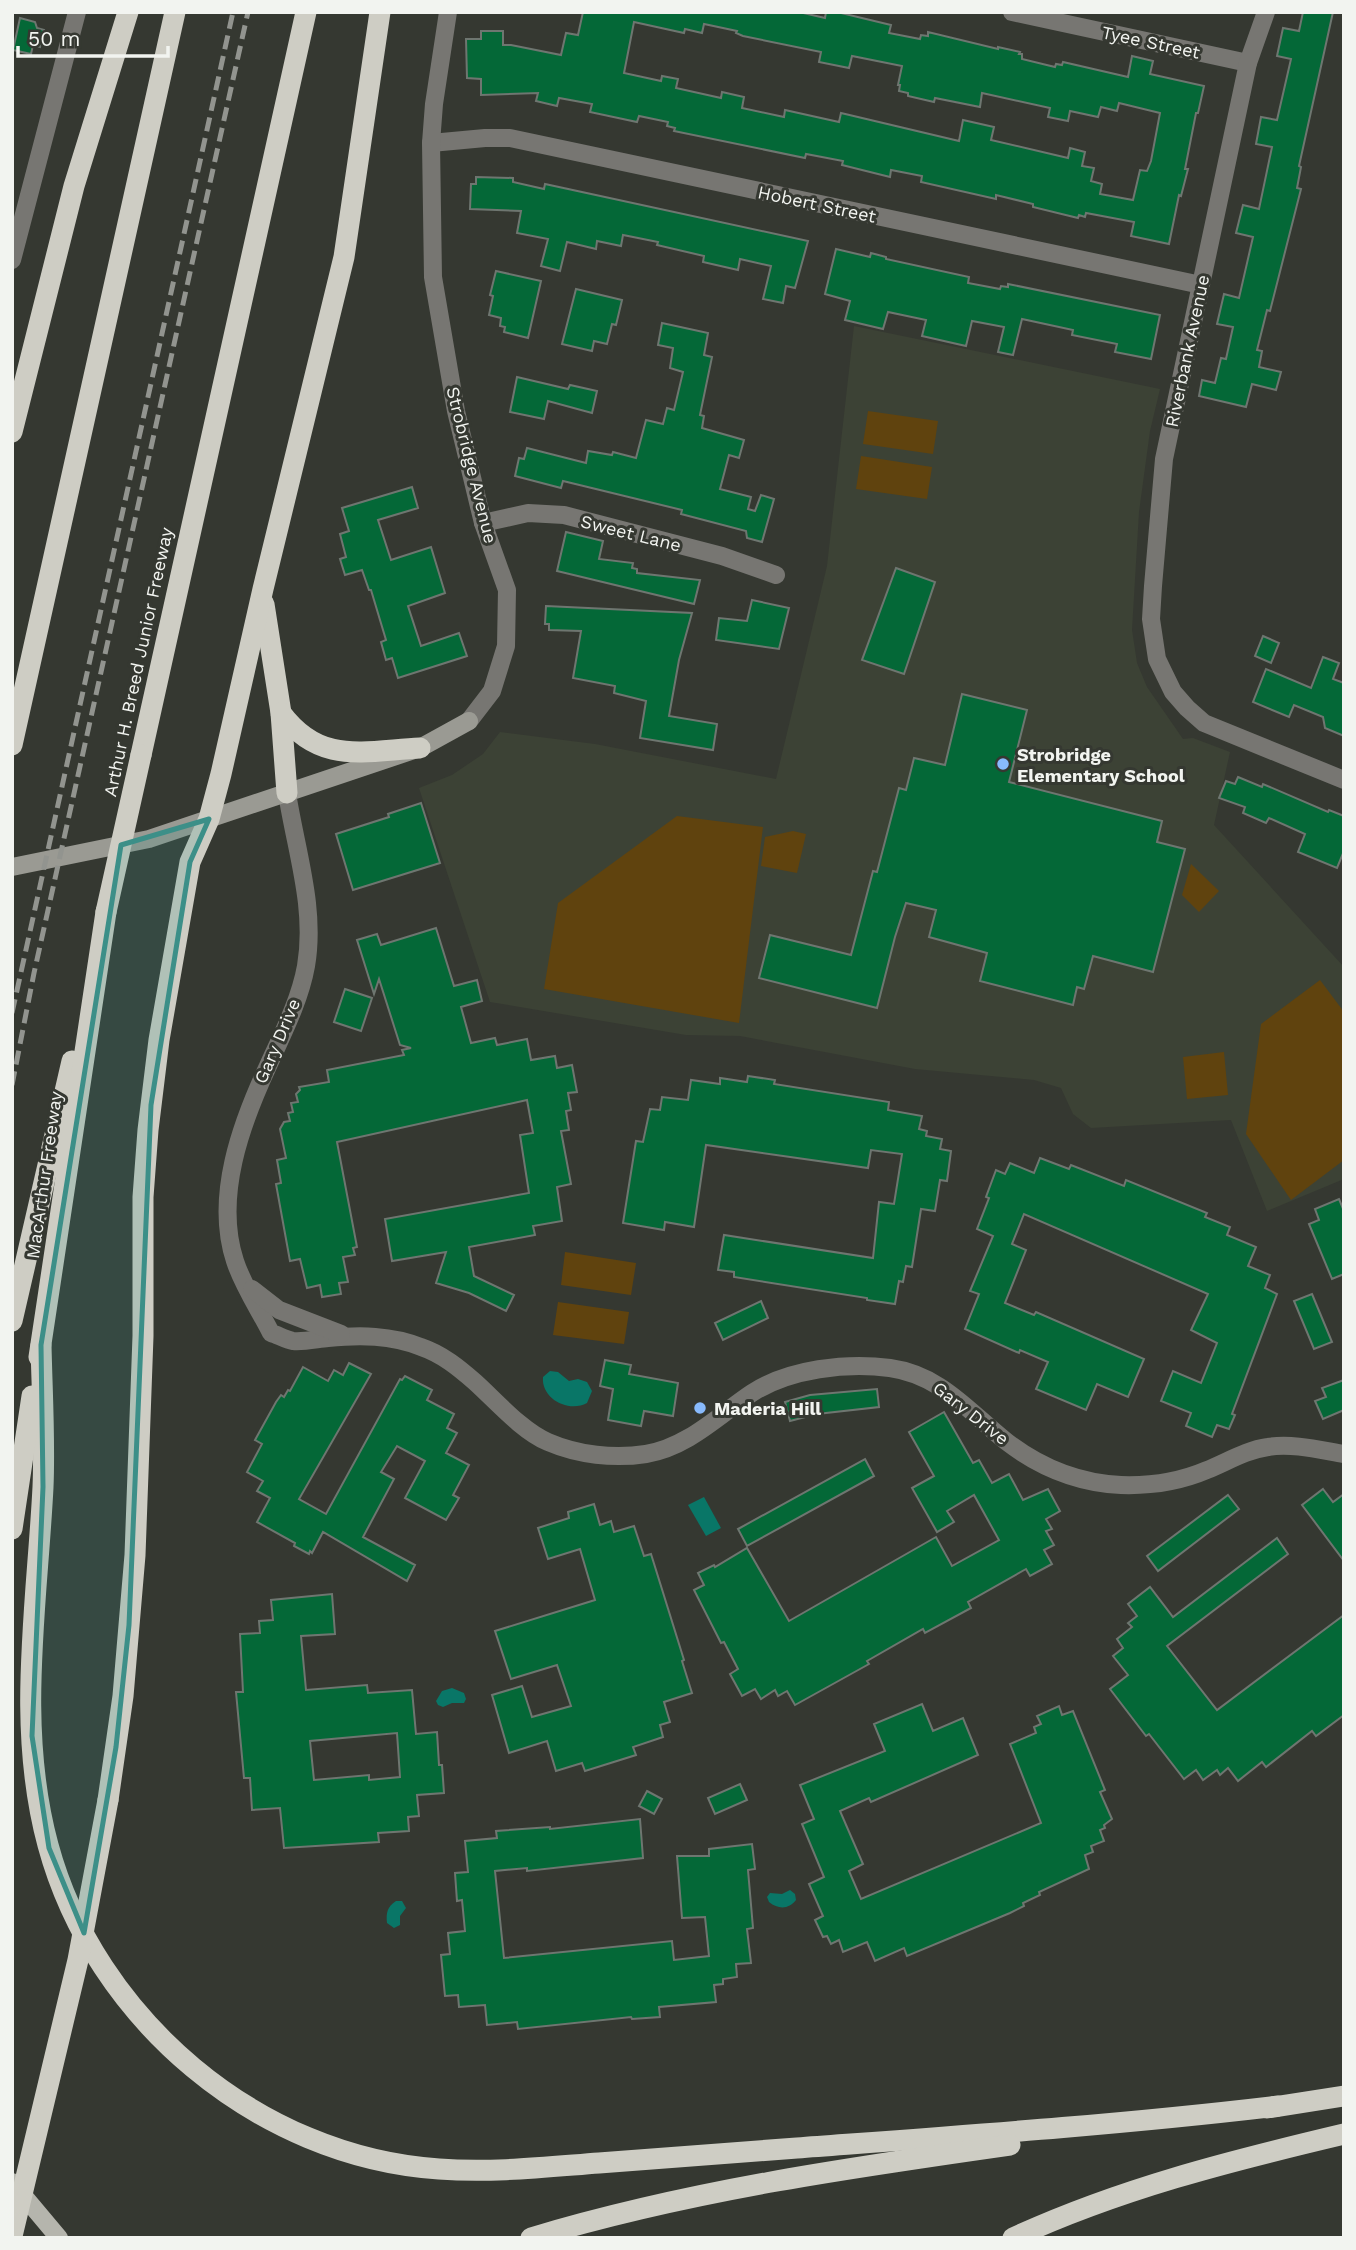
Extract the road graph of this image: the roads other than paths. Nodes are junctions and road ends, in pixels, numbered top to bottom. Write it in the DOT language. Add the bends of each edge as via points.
graph roads {
  1 [pos="77,12"];
  2 [pos="128,12"];
  3 [pos="174,12"];
  4 [pos="306,12"];
  5 [pos="380,12"];
  6 [pos="448,12"];
  7 [pos="1012,12"];
  8 [pos="1266,12"];
  9 [pos="1248,63"];
  10 [pos="431,143"];
  11 [pos="12,260"];
  12 [pos="1202,285"];
  13 [pos="12,432"];
  14 [pos="483,523"];
  15 [pos="776,575"];
  16 [pos="263,589"];
  17 [pos="281,713"];
  18 [pos="469,722"];
  19 [pos="12,745"];
  20 [pos="420,748"];
  21 [pos="1344,780"];
  22 [pos="287,793"];
  23 [pos="209,819"];
  24 [pos="12,867"];
  25 [pos="106,912"];
  26 [pos="12,1321"];
  27 [pos="41,1345"];
  28 [pos="1344,1454"];
  29 [pos="12,1529"];
  30 [pos="1344,2096"];
  31 [pos="1278,2106"];
  32 [pos="1344,2134"];
  33 [pos="12,2182"];
  34 [pos="12,2236"];
  35 [pos="59,2238"];
  36 [pos="531,2238"];
  37 [pos="1013,2238"];
  1 -- 11 [label="street"];
  2 -- 13 [label="highway" via="74,186"];
  3 -- 19 [label="highway"];
  4 -- 25 [label="highway, Arthur H. Breed Junior Freeway, bridge"];
  5 -- 16 [label="highway" via="344,257"];
  6 -- 10 [label="street, Strobridge Avenue"];
  7 -- 9 [label="street, Tyee Street"];
  8 -- 9 [label="street, Riverbank Avenue"];
  9 -- 12 [label="street, Riverbank Avenue"];
  10 -- 12 [label="street, Hobert Street" via="510,138"];
  10 -- 14 [label="street, Strobridge Avenue" via="433,277 456,411"];
  12 -- 21 [label="street, Riverbank Avenue" via="1164,459 1151,618 1157,659 1173,692 1204,723"];
  14 -- 15 [label="street, Sweet Lane" via="528,513 564,515 722,556"];
  14 -- 18 [label="street, Strobridge Avenue" via="507,590 506,646 492,691"];
  16 -- 17 [label="highway"];
  16 -- 23 [label="highway"];
  17 -- 20 [label="highway" via="294,730 324,748"];
  17 -- 22 [label="highway"];
  18 -- 20 [label="main road, Strobridge Avenue"];
  20 -- 22 [label="main road, Strobridge Avenue"];
  22 -- 23 [label="main road, Strobridge Avenue"];
  22 -- 28 [label="street, Gary Drive" via="307,898 306,969 236,1149 229,1206 235,1262 271,1333 293,1341 386,1337 426,1348 454,1364 546,1442 598,1455 622,1457 664,1450 777,1381 871,1366 893,1368 941,1385 1025,1454 1058,1472 1091,1482 1141,1485 1176,1481 1269,1446"];
  23 -- 24 [label="main road, Strobridge Avenue" via="149,839"];
  23 -- 34 [label="highway, bridge" via="190,862 148,1130 137,1511 125,1672 108,1800 76,1971"];
  25 -- 26 [label="highway, Arthur H. Breed Junior Freeway"];
  25 -- 27 [label="highway, MacArthur Freeway"];
  27 -- 29 [label="highway, MacArthur Freeway"];
  27 -- 31 [label="highway" via="43,1486 31,1713 36,1782 49,1848 76,1918 118,1988 171,2048 236,2099 289,2128 348,2151 419,2167 479,2170 1004,2133"];
  30 -- 31 [label="highway"];
  31 -- 36 [label="highway" via="765,2182"];
  32 -- 37 [label="highway" via="1160,2181"];
  33 -- 35 [label="main road"];
}
